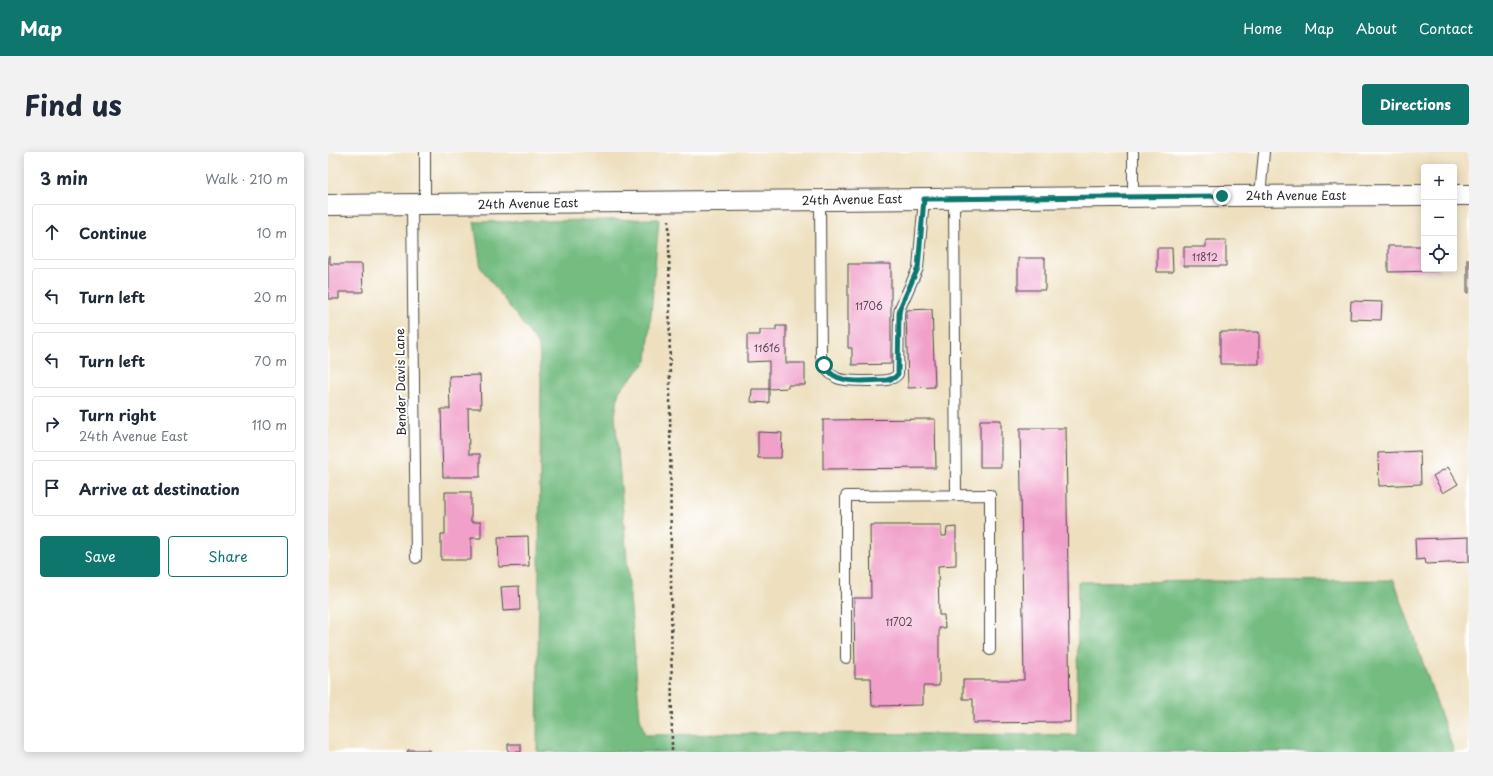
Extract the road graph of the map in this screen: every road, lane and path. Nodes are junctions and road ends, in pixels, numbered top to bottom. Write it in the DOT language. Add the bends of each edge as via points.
graph roads {
  1 [pos="425,152"];
  2 [pos="1133,152"];
  3 [pos="1264,152"];
  4 [pos="1421,195"];
  5 [pos="1457,195"];
  6 [pos="1469,195"];
  7 [pos="1260,196"];
  8 [pos="1133,197"];
  9 [pos="924,199"];
  10 [pos="954,199"];
  11 [pos="820,200"];
  12 [pos="669,202"];
  13 [pos="418,205"];
  14 [pos="328,206"];
  15 [pos="956,495"];
  16 [pos="416,558"];
  17 [pos="990,650"];
  18 [pos="846,658"];
  19 [pos="672,752"];
  1 -- 13 [label="lane, Bender Davis Lane"];
  2 -- 8 [label="lane"];
  3 -- 7 [label="lane"];
  4 -- 7 [label="street, 24th Avenue East"];
  5 -- 6 [label="street"];
  7 -- 8 [label="street, 24th Avenue East"];
  8 -- 10 [label="street, 24th Avenue East"];
  9 -- 10 [label="street, 24th Avenue East"];
  9 -- 11 [label="street, 24th Avenue East"];
  9 -- 11 [label="lane" via="918,268 899,314 898,374 887,380 839,379 827,372 824,365 821,356"];
  10 -- 15 [label="lane"];
  11 -- 12 [label="street, 24th Avenue East"];
  12 -- 13 [label="street, 24th Avenue East"];
  12 -- 19 [label="path"];
  13 -- 14 [label="street, 24th Avenue East"];
  13 -- 16 [label="lane, Bender Davis Lane"];
  15 -- 17 [label="lane" via="990,495"];
  15 -- 18 [label="lane" via="846,496"];
}
